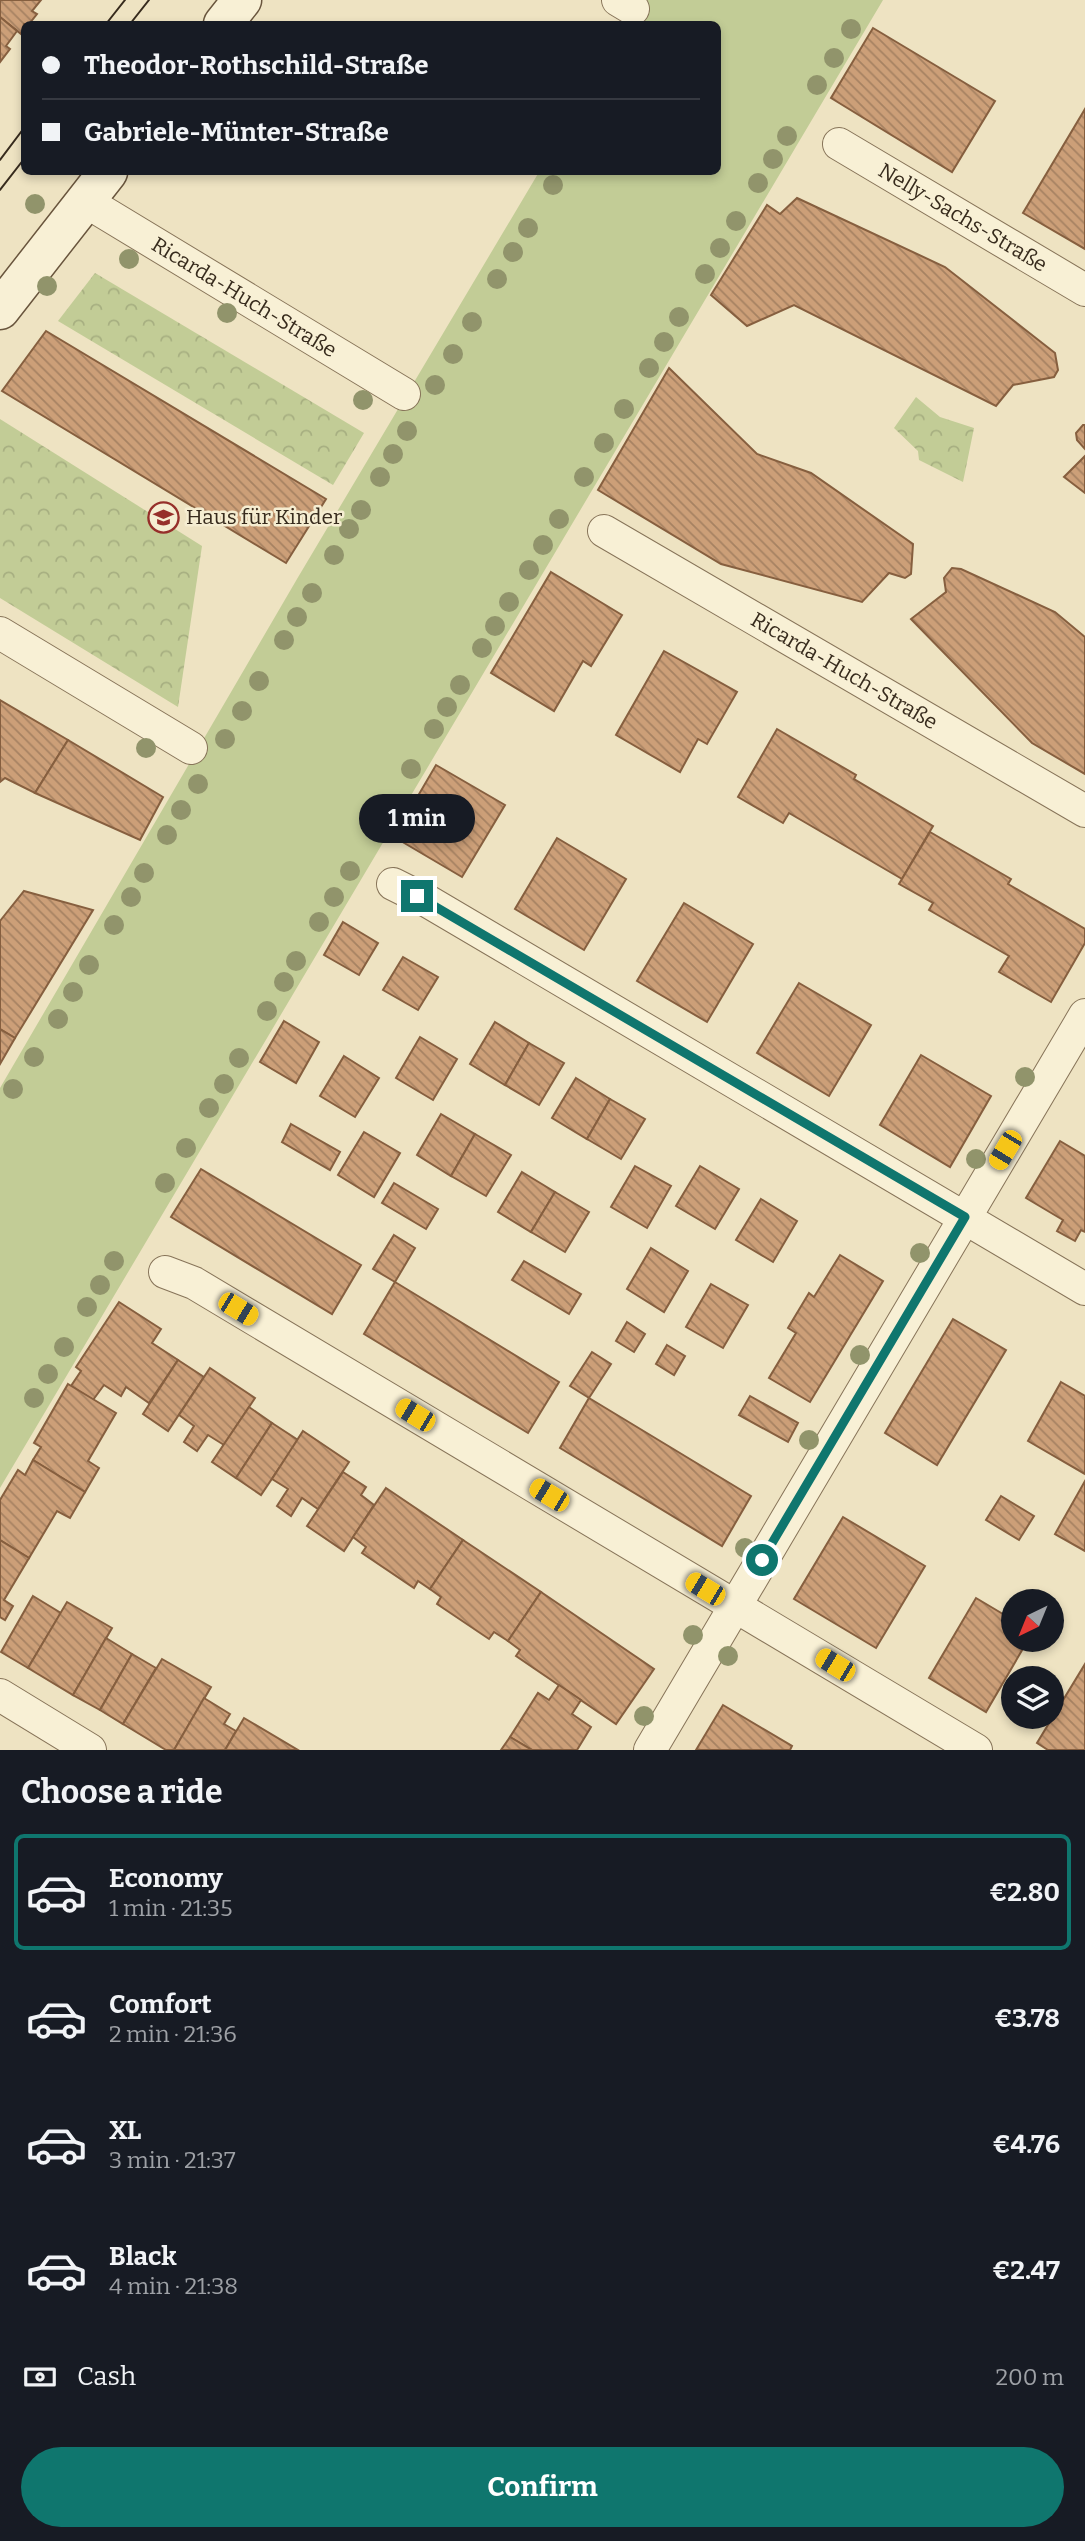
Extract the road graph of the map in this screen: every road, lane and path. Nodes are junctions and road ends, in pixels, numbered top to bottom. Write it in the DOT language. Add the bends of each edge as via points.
graph roads {
  1 [pos="242,0"];
  2 [pos="225,21"];
  3 [pos="839,144"];
  4 [pos="96,186"];
  5 [pos="1085,290"];
  6 [pos="0,310"];
  7 [pos="404,394"];
  8 [pos="604,531"];
  9 [pos="0,633"];
  10 [pos="191,748"];
  11 [pos="1085,811"];
  12 [pos="393,884"];
  13 [pos="1085,1015"];
  14 [pos="965,1217"];
  15 [pos="165,1272"];
  16 [pos="1085,1289"];
  17 [pos="735,1605"];
  18 [pos="0,1695"];
  19 [pos="90,1750"];
  20 [pos="650,1750"];
  21 [pos="976,1750"];
  1 -- 2 [label="main road"];
  3 -- 5 [label="street, Nelly-Sachs-Straße"];
  4 -- 6 [label="main road"];
  4 -- 7 [label="street, Ricarda-Huch-Straße"];
  8 -- 11 [label="street, Ricarda-Huch-Straße"];
  9 -- 10 [label="street"];
  12 -- 14 [label="street"];
  13 -- 14 [label="street"];
  14 -- 16 [label="street"];
  14 -- 17 [label="street"];
  15 -- 17 [label="street" via="206,1290"];
  17 -- 20 [label="street"];
  17 -- 21 [label="street"];
  18 -- 19 [label="street"];
}
